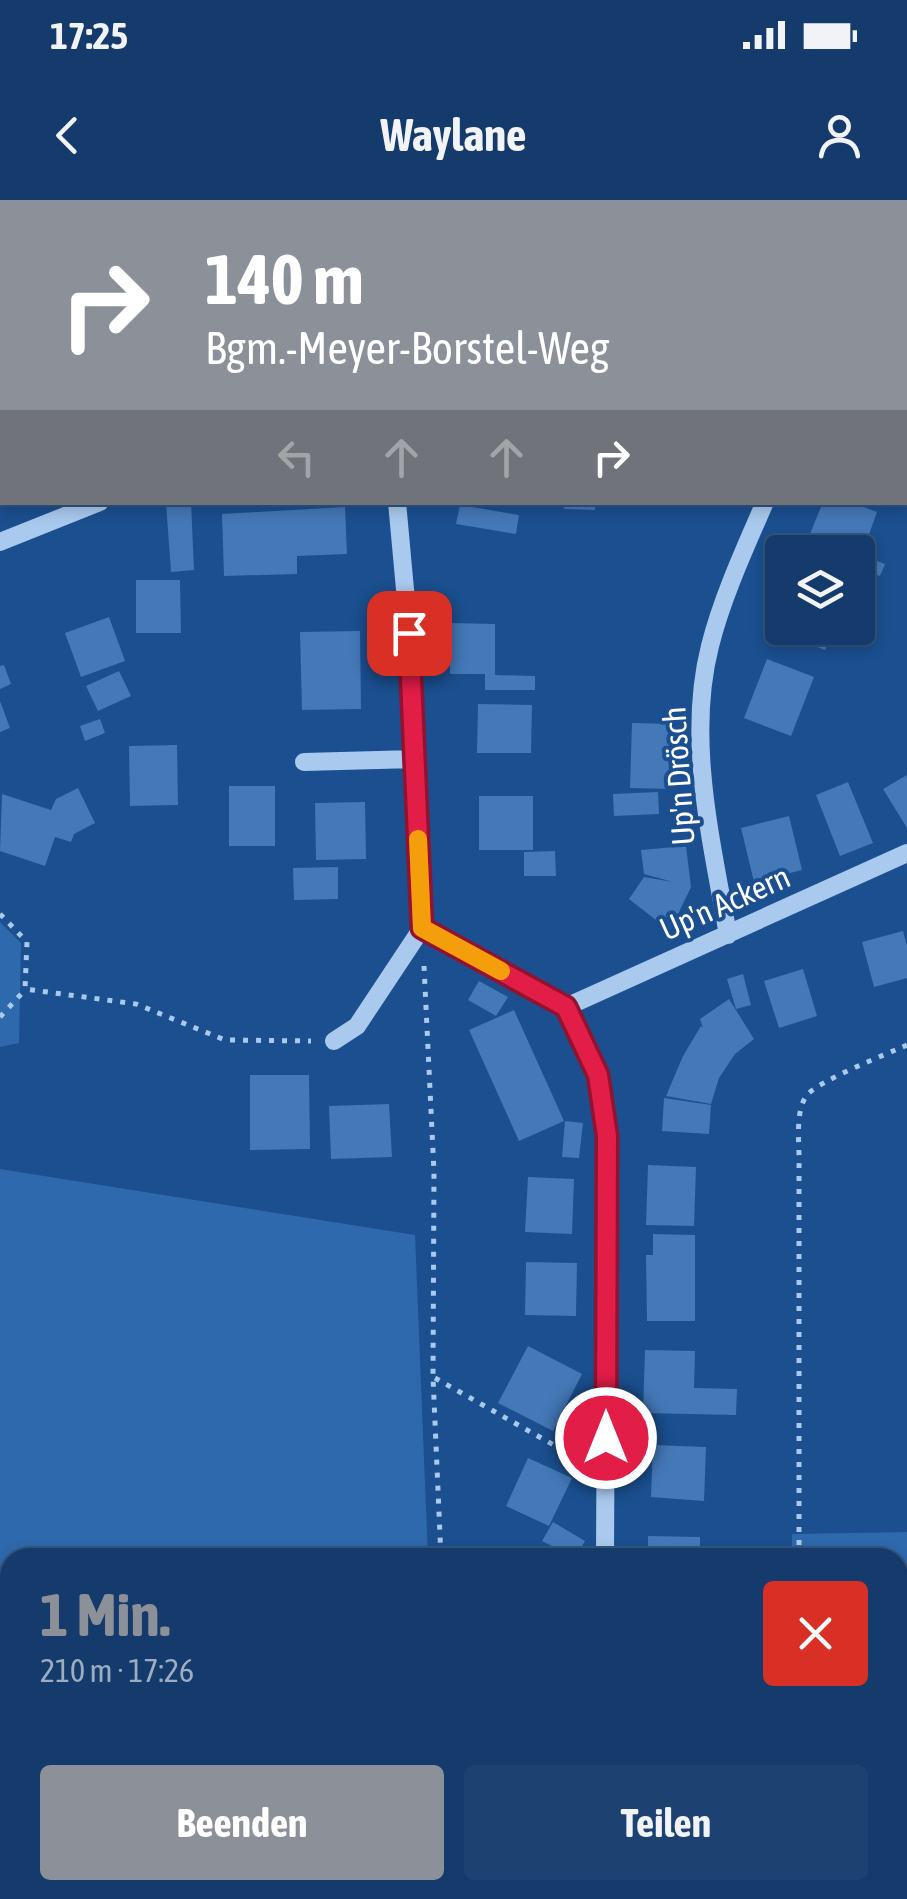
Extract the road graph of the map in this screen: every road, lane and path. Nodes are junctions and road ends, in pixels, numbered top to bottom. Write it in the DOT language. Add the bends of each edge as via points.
graph roads {
  1 [pos="92,505"];
  2 [pos="397,505"];
  3 [pos="764,505"];
  4 [pos="0,542"];
  5 [pos="415,759"];
  6 [pos="304,762"];
  7 [pos="907,852"];
  8 [pos="0,914"];
  9 [pos="422,928"];
  10 [pos="728,935"];
  11 [pos="26,988"];
  12 [pos="566,1007"];
  13 [pos="0,1017"];
  14 [pos="334,1041"];
  15 [pos="907,1045"];
  16 [pos="433,1377"];
  17 [pos="606,1475"];
  18 [pos="441,1548"];
  19 [pos="605,1548"];
  20 [pos="799,1548"];
  1 -- 4 [label="street"];
  2 -- 5 [label="street"];
  3 -- 10 [label="street, Up'n Drösch" via="710,646 701,701 704,798"];
  5 -- 6 [label="street"];
  5 -- 9 [label="street"];
  7 -- 10 [label="street, Up'n Ackern"];
  8 -- 11 [label="path" via="26,942"];
  9 -- 12 [label="street"];
  9 -- 14 [label="street" via="358,1026"];
  9 -- 16 [label="path" via="434,1172"];
  10 -- 12 [label="street, Up'n Ackern"];
  11 -- 13 [label="path"];
  11 -- 14 [label="path" via="136,1004 225,1040"];
  12 -- 17 [label="street" via="598,1075 607,1136"];
  15 -- 20 [label="path" via="821,1086 802,1108"];
  16 -- 17 [label="path"];
  16 -- 18 [label="path"];
  17 -- 19 [label="street"];
}
